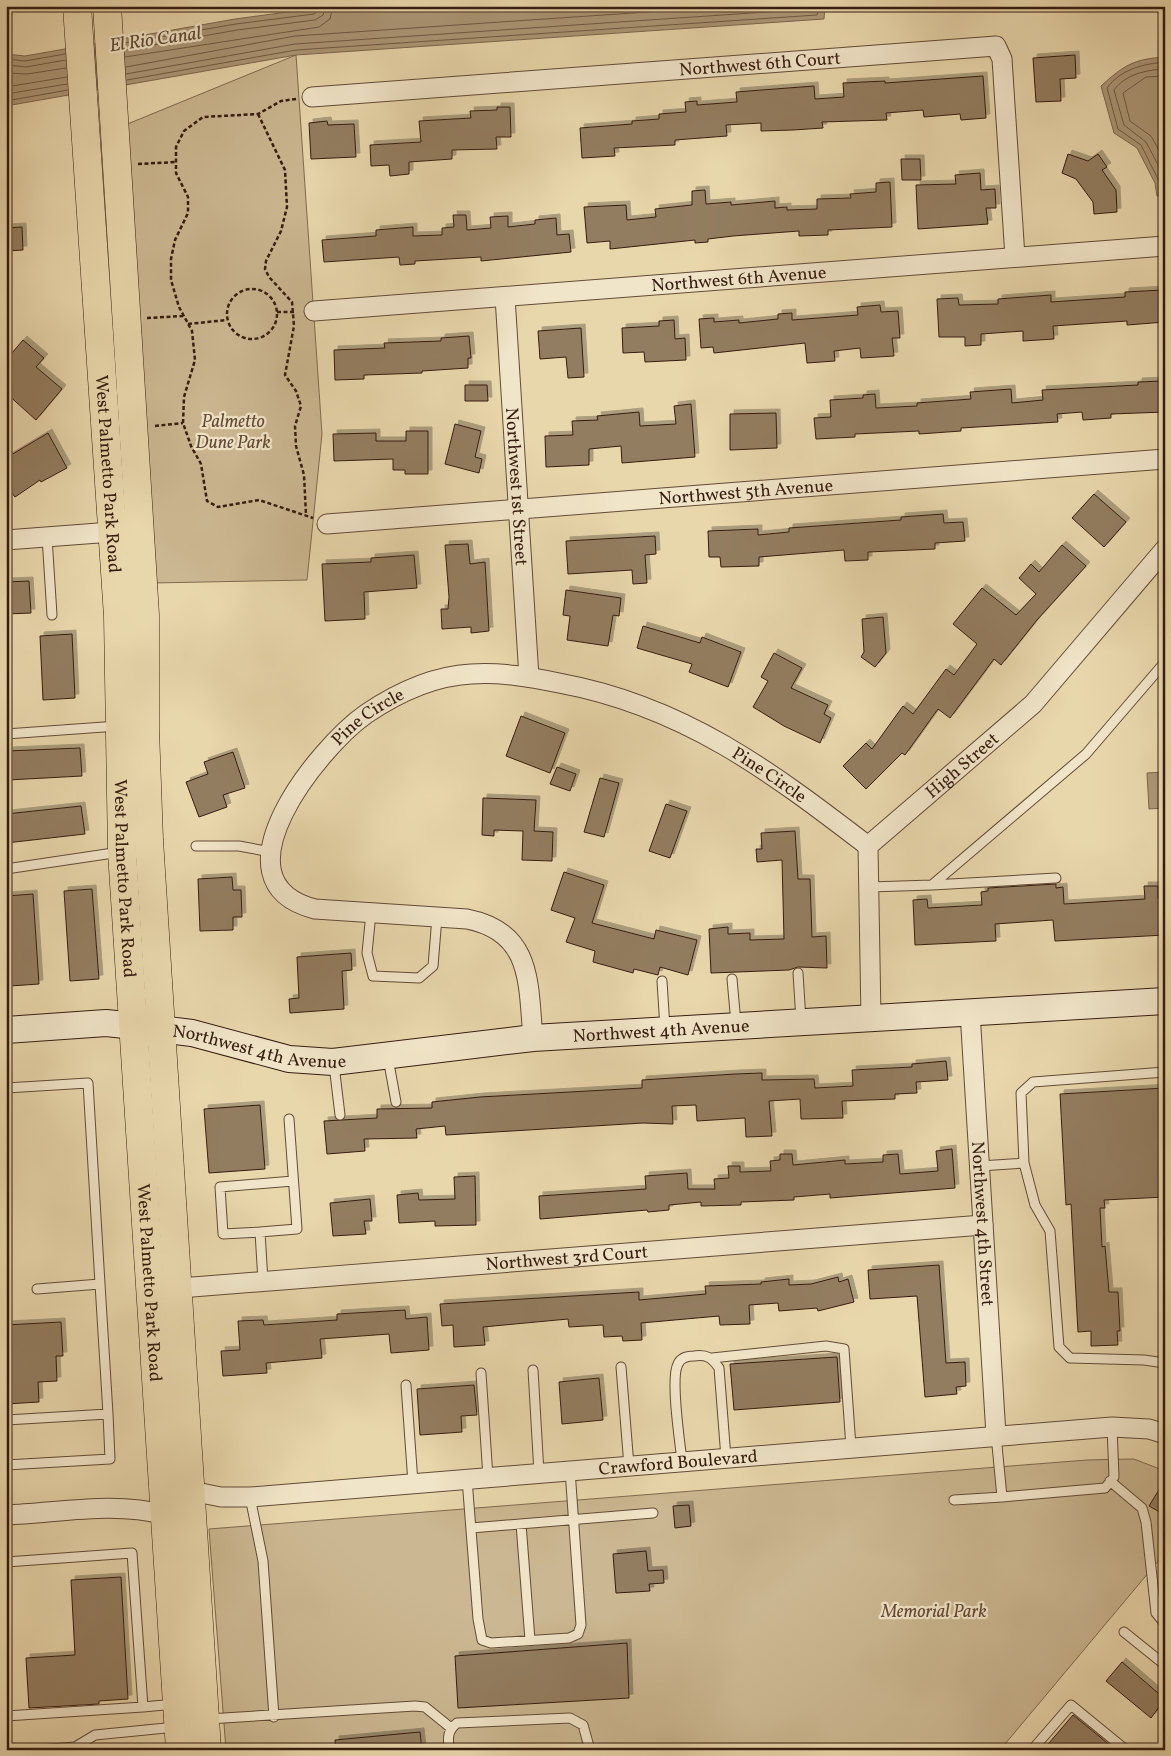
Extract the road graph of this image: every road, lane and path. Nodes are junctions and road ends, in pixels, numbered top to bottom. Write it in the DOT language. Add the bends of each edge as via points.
graph roads {
  1 [pos="77,6"];
  2 [pos="107,6"];
  3 [pos="312,97"];
  4 [pos="258,114"];
  5 [pos="176,162"];
  6 [pos="138,164"];
  7 [pos="1165,246"];
  8 [pos="1015,257"];
  9 [pos="504,297"];
  10 [pos="314,311"];
  11 [pos="277,312"];
  12 [pos="293,312"];
  13 [pos="183,316"];
  14 [pos="127,320"];
  15 [pos="227,320"];
  16 [pos="188,324"];
  17 [pos="183,423"];
  18 [pos="155,426"];
  19 [pos="1165,459"];
  20 [pos="518,509"];
  21 [pos="306,516"];
  22 [pos="327,524"];
  23 [pos="140,529"];
  24 [pos="113,532"];
  25 [pos="47,537"];
  26 [pos="6,540"];
  27 [pos="1165,549"];
  28 [pos="52,615"];
  29 [pos="1165,662"];
  30 [pos="529,677"];
  31 [pos="118,726"];
  32 [pos="6,734"];
  33 [pos="196,846"];
  34 [pos="868,846"];
  35 [pos="122,852"];
  36 [pos="271,852"];
  37 [pos="6,869"];
  38 [pos="1056,878"];
  39 [pos="932,884"];
  40 [pos="869,887"];
  41 [pos="371,913"];
  42 [pos="437,917"];
  43 [pos="798,973"];
  44 [pos="732,978"];
  45 [pos="662,981"];
  46 [pos="1165,1001"];
  47 [pos="970,1012"];
  48 [pos="872,1018"];
  49 [pos="801,1022"];
  50 [pos="135,1026"];
  51 [pos="736,1026"];
  52 [pos="162,1029"];
  53 [pos="6,1030"];
  54 [pos="665,1030"];
  55 [pos="533,1038"];
  56 [pos="387,1055"];
  57 [pos="333,1062"];
  58 [pos="1165,1072"];
  59 [pos="6,1088"];
  60 [pos="396,1102"];
  61 [pos="340,1115"];
  62 [pos="289,1119"];
  63 [pos="1024,1163"];
  64 [pos="980,1166"];
  65 [pos="293,1182"];
  66 [pos="983,1225"];
  67 [pos="260,1232"];
  68 [pos="263,1282"];
  69 [pos="100,1284"];
  70 [pos="178,1288"];
  71 [pos="37,1289"];
  72 [pos="150,1290"];
  73 [pos="712,1358"];
  74 [pos="1165,1363"];
  75 [pos="621,1367"];
  76 [pos="533,1370"];
  77 [pos="482,1373"];
  78 [pos="406,1385"];
  79 [pos="108,1414"];
  80 [pos="6,1420"];
  81 [pos="1112,1427"];
  82 [pos="160,1434"];
  83 [pos="1165,1434"];
  84 [pos="996,1435"];
  85 [pos="851,1447"];
  86 [pos="726,1458"];
  87 [pos="682,1461"];
  88 [pos="6,1465"];
  89 [pos="628,1466"];
  90 [pos="570,1470"];
  91 [pos="539,1473"];
  92 [pos="488,1477"];
  93 [pos="467,1479"];
  94 [pos="1110,1481"];
  95 [pos="413,1483"];
  96 [pos="190,1491"];
  97 [pos="250,1497"];
  98 [pos="1002,1497"];
  99 [pos="954,1500"];
  100 [pos="653,1513"];
  101 [pos="6,1515"];
  102 [pos="166,1515"];
  103 [pos="575,1520"];
  104 [pos="521,1524"];
  105 [pos="471,1528"];
  106 [pos="195,1558"];
  107 [pos="6,1562"];
  108 [pos="1165,1624"];
  109 [pos="1124,1632"];
  110 [pos="530,1640"];
  111 [pos="1165,1666"];
  112 [pos="143,1707"];
  113 [pos="6,1716"];
  114 [pos="274,1717"];
  115 [pos="205,1719"];
  116 [pos="179,1727"];
  117 [pos="450,1728"];
  118 [pos="81,1746"];
  119 [pos="39,1750"];
  120 [pos="207,1750"];
  121 [pos="449,1750"];
  122 [pos="590,1750"];
  123 [pos="1032,1750"];
  124 [pos="1126,1750"];
  1 -- 24 [label="main road, West Palmetto Park Road"];
  2 -- 14 [label="main road, West Palmetto Park Road"];
  3 -- 4 [label="path" via="281,101"];
  3 -- 8 [label="street, Northwest 6th Court" via="996,46 1002,59"];
  4 -- 5 [label="path" via="204,117 184,131 176,148"];
  4 -- 12 [label="path" via="285,170 287,207 265,269 292,302"];
  5 -- 6 [label="path"];
  5 -- 13 [label="path" via="176,174 188,197 188,213 175,240 171,259 172,280"];
  7 -- 8 [label="street, Northwest 6th Avenue"];
  8 -- 9 [label="street, Northwest 6th Avenue"];
  9 -- 10 [label="street, Northwest 6th Avenue"];
  9 -- 20 [label="street, Northwest 1st Street"];
  10 -- 12 [label="path"];
  11 -- 12 [label="path"];
  11 -- 15 [label="path" via="272,328 260,338 243,338"];
  11 -- 15 [label="path" via="270,297 256,289 248,289 229,303"];
  12 -- 21 [label="path" via="294,326 285,374 301,406 295,426 296,446 304,475"];
  13 -- 14 [label="path"];
  13 -- 16 [label="path"];
  14 -- 23 [label="main road, West Palmetto Park Road"];
  15 -- 16 [label="path"];
  16 -- 17 [label="path" via="195,360 184,397"];
  17 -- 18 [label="path"];
  17 -- 21 [label="path" via="201,464 207,501 218,507 259,500"];
  19 -- 20 [label="street, Northwest 5th Avenue"];
  20 -- 22 [label="street, Northwest 5th Avenue"];
  20 -- 30 [label="street, Northwest 1st Street"];
  21 -- 22 [label="path"];
  23 -- 24 [label="street"];
  23 -- 52 [label="main road, West Palmetto Park Road" via="146,673 146,788"];
  24 -- 25 [label="street"];
  24 -- 31 [label="main road, West Palmetto Park Road" via="118,616"];
  25 -- 26 [label="street"];
  25 -- 28 [label="lane"];
  27 -- 34 [label="street, High Street" via="1033,704"];
  29 -- 39 [label="lane" via="1086,754"];
  30 -- 34 [label="street, Pine Circle" via="611,695 704,732 783,781"];
  30 -- 36 [label="street, Pine Circle" via="485,673 445,678 400,694 366,714 331,744 293,794 280,820"];
  31 -- 32 [label="lane"];
  31 -- 35 [label="main road, West Palmetto Park Road"];
  33 -- 36 [label="lane" via="239,846"];
  34 -- 40 [label="street"];
  35 -- 37 [label="lane"];
  35 -- 50 [label="main road, West Palmetto Park Road"];
  36 -- 41 [label="street, Pine Circle" via="276,882 284,896 298,905"];
  38 -- 39 [label="lane"];
  39 -- 40 [label="lane"];
  40 -- 48 [label="street"];
  41 -- 42 [label="street, Pine Circle"];
  41 -- 42 [label="lane" via="367,954 373,976 419,978 432,966"];
  42 -- 55 [label="street, Pine Circle" via="482,922 513,944 525,964"];
  43 -- 49 [label="lane"];
  44 -- 51 [label="lane"];
  45 -- 54 [label="lane"];
  46 -- 47 [label="street, Northwest 4th Avenue"];
  47 -- 48 [label="street, Northwest 4th Avenue"];
  47 -- 64 [label="street, Northwest 4th Street"];
  48 -- 49 [label="street, Northwest 4th Avenue"];
  49 -- 51 [label="street, Northwest 4th Avenue"];
  50 -- 52 [label="street, Northwest 4th Avenue"];
  50 -- 53 [label="street, Northwest 4th Avenue" via="106,1023"];
  50 -- 72 [label="main road, West Palmetto Park Road"];
  51 -- 54 [label="street, Northwest 4th Avenue"];
  52 -- 57 [label="street, Northwest 4th Avenue" via="192,1033 289,1059"];
  52 -- 70 [label="main road, West Palmetto Park Road"];
  54 -- 55 [label="street, Northwest 4th Avenue"];
  55 -- 56 [label="street, Northwest 4th Avenue"];
  56 -- 57 [label="street, Northwest 4th Avenue"];
  56 -- 60 [label="lane"];
  57 -- 61 [label="lane"];
  58 -- 63 [label="lane" via="1033,1082 1022,1093"];
  59 -- 69 [label="lane" via="88,1083"];
  62 -- 65 [label="lane"];
  63 -- 64 [label="lane"];
  63 -- 74 [label="lane" via="1035,1205 1050,1231 1059,1347 1070,1358"];
  64 -- 66 [label="street, Northwest 4th Street"];
  65 -- 67 [label="lane" via="297,1229"];
  65 -- 67 [label="lane" via="220,1187 223,1234"];
  66 -- 68 [label="street, Northwest 3rd Court"];
  66 -- 84 [label="street, Northwest 4th Street"];
  67 -- 68 [label="lane"];
  68 -- 70 [label="street, Northwest 3rd Court"];
  69 -- 71 [label="lane"];
  69 -- 79 [label="lane"];
  70 -- 72 [label="street, Northwest 3rd Court"];
  70 -- 96 [label="main road, West Palmetto Park Road"];
  72 -- 82 [label="main road, West Palmetto Park Road"];
  73 -- 85 [label="lane" via="826,1346 844,1349"];
  73 -- 86 [label="lane" via="720,1368"];
  73 -- 87 [label="lane" via="685,1356 678,1364 675,1378"];
  75 -- 89 [label="lane"];
  76 -- 91 [label="lane"];
  77 -- 92 [label="lane"];
  78 -- 95 [label="lane"];
  79 -- 80 [label="lane"];
  79 -- 88 [label="lane" via="110,1459"];
  81 -- 83 [label="street, Crawford Boulevard" via="1149,1428"];
  81 -- 84 [label="street, Crawford Boulevard"];
  81 -- 94 [label="lane" via="1114,1477"];
  82 -- 96 [label="main road" via="178,1479"];
  82 -- 102 [label="main road, West Palmetto Park Road"];
  84 -- 85 [label="street, Crawford Boulevard"];
  84 -- 98 [label="lane"];
  85 -- 86 [label="street, Crawford Boulevard"];
  86 -- 87 [label="street, Crawford Boulevard"];
  87 -- 89 [label="street, Crawford Boulevard"];
  89 -- 90 [label="street, Crawford Boulevard"];
  90 -- 91 [label="street, Crawford Boulevard"];
  90 -- 103 [label="lane"];
  91 -- 92 [label="street, Crawford Boulevard"];
  92 -- 93 [label="street, Crawford Boulevard"];
  93 -- 95 [label="street, Crawford Boulevard"];
  93 -- 105 [label="lane"];
  94 -- 98 [label="lane" via="1105,1488"];
  94 -- 108 [label="lane" via="1142,1508 1156,1614"];
  95 -- 97 [label="street, Crawford Boulevard"];
  96 -- 97 [label="street, Crawford Boulevard" via="220,1497"];
  96 -- 106 [label="main road, West Palmetto Park Road"];
  97 -- 114 [label="lane" via="263,1561"];
  98 -- 99 [label="lane"];
  100 -- 103 [label="lane"];
  101 -- 102 [label="street" via="118,1506"];
  102 -- 106 [label="main road" via="178,1525"];
  102 -- 116 [label="main road, West Palmetto Park Road"];
  103 -- 104 [label="lane"];
  103 -- 110 [label="lane" via="581,1625 578,1634 569,1638"];
  104 -- 105 [label="lane"];
  104 -- 110 [label="lane"];
  105 -- 110 [label="lane" via="482,1640 491,1643"];
  106 -- 115 [label="main road, West Palmetto Park Road"];
  107 -- 112 [label="lane" via="132,1553"];
  109 -- 111 [label="lane"];
  112 -- 113 [label="lane"];
  112 -- 116 [label="lane"];
  114 -- 115 [label="lane"];
  114 -- 117 [label="lane" via="415,1706 425,1707"];
  115 -- 120 [label="main road, West Palmetto Park Road"];
  116 -- 118 [label="lane" via="95,1735"];
  117 -- 121 [label="lane"];
  117 -- 122 [label="lane" via="457,1723 570,1718 583,1725"];
  118 -- 119 [label="lane"];
  123 -- 124 [label="lane" via="1071,1705"];
}
